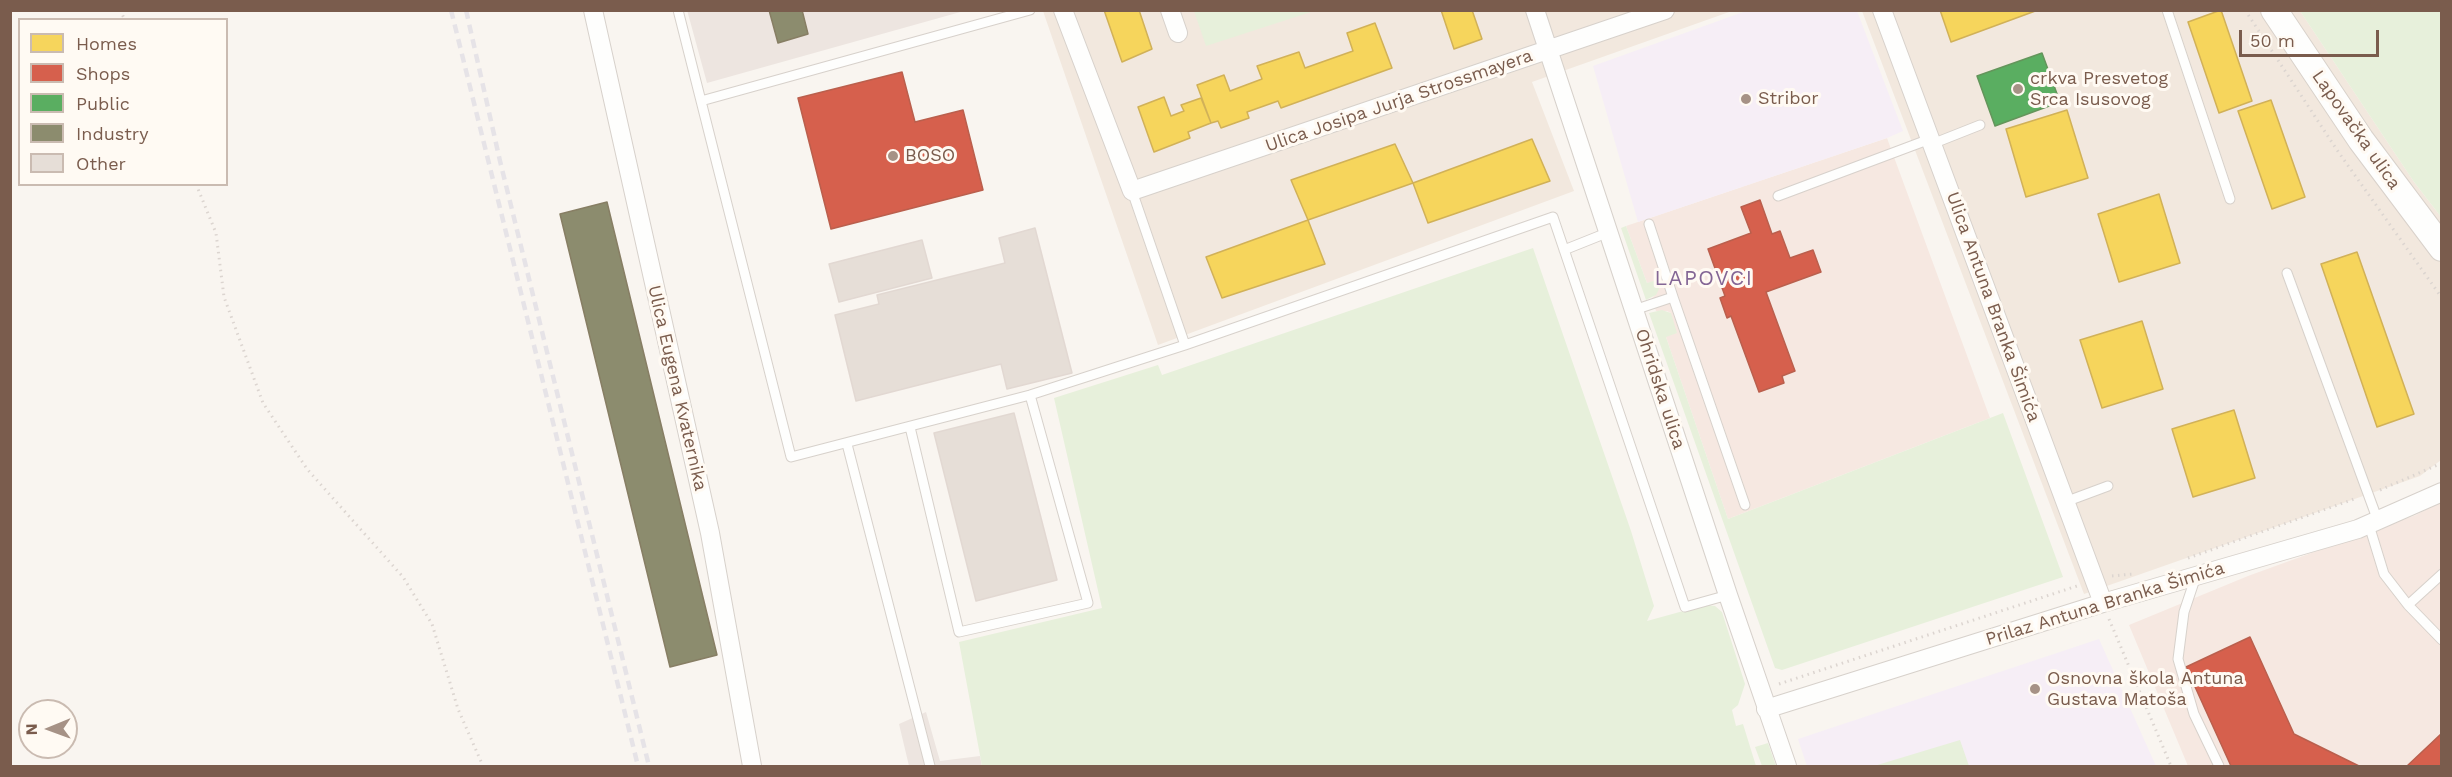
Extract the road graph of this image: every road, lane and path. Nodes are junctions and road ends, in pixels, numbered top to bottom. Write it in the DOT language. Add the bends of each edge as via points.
graph roads {
  1 [pos="593,10"];
  2 [pos="678,10"];
  3 [pos="1030,10"];
  4 [pos="1063,10"];
  5 [pos="1170,10"];
  6 [pos="1535,10"];
  7 [pos="1665,10"];
  8 [pos="1882,10"];
  9 [pos="2167,10"];
  10 [pos="2245,10"];
  11 [pos="2274,10"];
  12 [pos="1178,33"];
  13 [pos="1549,50"];
  14 [pos="701,101"];
  15 [pos="1980,125"];
  16 [pos="1931,141"];
  17 [pos="197,186"];
  18 [pos="1132,191"];
  19 [pos="1778,196"];
  20 [pos="2230,199"];
  21 [pos="1649,224"];
  22 [pos="1609,232"];
  23 [pos="2442,248"];
  24 [pos="1564,250"];
  25 [pos="2287,273"];
  26 [pos="1674,297"];
  27 [pos="2442,298"];
  28 [pos="1634,310"];
  29 [pos="1185,345"];
  30 [pos="1030,395"];
  31 [pos="910,427"];
  32 [pos="848,444"];
  33 [pos="2108,486"];
  34 [pos="2442,492"];
  35 [pos="2065,502"];
  36 [pos="1745,505"];
  37 [pos="2373,523"];
  38 [pos="2442,574"];
  39 [pos="2196,576"];
  40 [pos="1728,595"];
  41 [pos="2103,603"];
  42 [pos="2408,605"];
  43 [pos="2442,640"];
  44 [pos="1766,709"];
  45 [pos="483,766"];
  46 [pos="752,766"];
  47 [pos="930,766"];
  48 [pos="1787,766"];
  49 [pos="2171,766"];
  50 [pos="2219,766"];
  1 -- 46 [label="street, Ulica Eugena Kvaternika" via="710,533"];
  2 -- 14 [label="lane"];
  3 -- 14 [label="lane"];
  4 -- 18 [label="street"];
  5 -- 12 [label="street"];
  6 -- 13 [label="street, Ohridska ulica"];
  7 -- 13 [label="street, Ulica Josipa Jurja Strossmayera"];
  8 -- 16 [label="street, Ulica Antuna Branka Šimića"];
  9 -- 20 [label="lane"];
  10 -- 27 [label="path" via="2337,150"];
  11 -- 23 [label="main road, Lapovačka ulica" via="2361,140"];
  13 -- 18 [label="street, Ulica Josipa Jurja Strossmayera"];
  13 -- 22 [label="street, Ohridska ulica"];
  14 -- 32 [label="lane" via="791,457"];
  15 -- 16 [label="lane"];
  16 -- 19 [label="lane"];
  16 -- 35 [label="street, Ulica Antuna Branka Šimića"];
  17 -- 45 [label="path" via="216,233 224,297 263,403 307,469 404,577 432,624 458,709"];
  18 -- 29 [label="lane"];
  21 -- 26 [label="lane"];
  22 -- 24 [label="lane"];
  22 -- 28 [label="street, Ohridska ulica"];
  24 -- 29 [label="lane" via="1553,216"];
  24 -- 40 [label="lane" via="1685,607"];
  25 -- 37 [label="lane"];
  26 -- 28 [label="lane"];
  26 -- 36 [label="lane"];
  28 -- 40 [label="street, Ohridska ulica"];
  29 -- 30 [label="lane"];
  30 -- 31 [label="lane"];
  30 -- 31 [label="lane" via="1088,603 959,632"];
  31 -- 32 [label="lane"];
  32 -- 47 [label="lane"];
  33 -- 35 [label="lane"];
  34 -- 37 [label="street, Prilaz Antuna Branka Šimića"];
  35 -- 41 [label="street, Ulica Antuna Branka Šimića"];
  37 -- 39 [label="street, Prilaz Antuna Branka Šimića"];
  37 -- 42 [label="lane" via="2384,574"];
  38 -- 42 [label="lane"];
  39 -- 41 [label="street, Prilaz Antuna Branka Šimića"];
  39 -- 50 [label="lane" via="2184,612 2178,659 2194,714"];
  40 -- 44 [label="street, Ohridska ulica"];
  41 -- 44 [label="street, Prilaz Antuna Branka Šimića"];
  41 -- 49 [label="path"];
  42 -- 43 [label="lane"];
  44 -- 48 [label="street, Ohridska ulica"];
}
